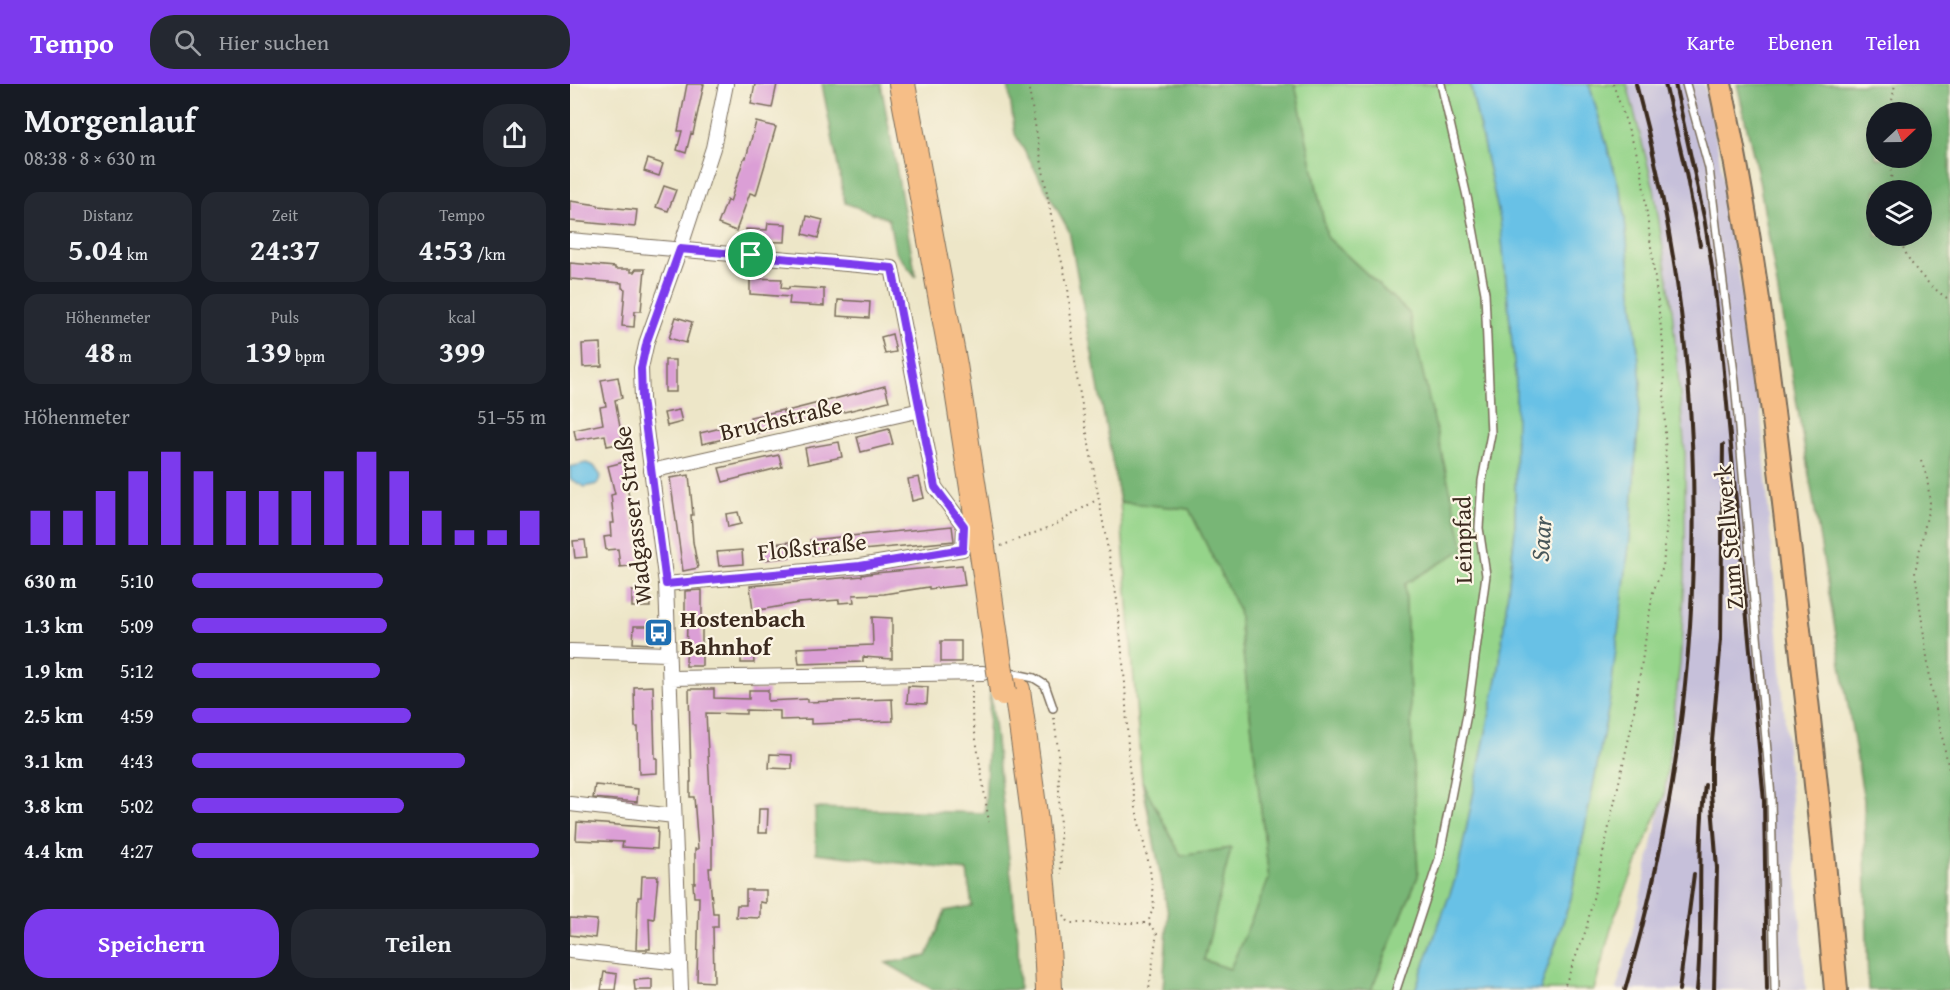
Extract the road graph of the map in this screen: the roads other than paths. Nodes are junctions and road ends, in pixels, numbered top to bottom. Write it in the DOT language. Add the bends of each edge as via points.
graph roads {
  1 [pos="726,84"];
  2 [pos="902,84"];
  3 [pos="919,84"];
  4 [pos="1441,84"];
  5 [pos="1686,84"];
  6 [pos="1720,84"];
  7 [pos="570,240"];
  8 [pos="680,249"];
  9 [pos="921,410"];
  10 [pos="651,471"];
  11 [pos="994,532"];
  12 [pos="990,550"];
  13 [pos="666,584"];
  14 [pos="999,605"];
  15 [pos="570,651"];
  16 [pos="668,654"];
  17 [pos="1008,661"];
  18 [pos="978,673"];
  19 [pos="670,678"];
  20 [pos="1010,684"];
  21 [pos="1053,708"];
  22 [pos="570,804"];
  23 [pos="674,816"];
  24 [pos="570,951"];
  25 [pos="680,963"];
  26 [pos="681,990"];
  27 [pos="1033,990"];
  28 [pos="1049,990"];
  29 [pos="1396,990"];
  30 [pos="1774,990"];
  31 [pos="1836,990"];
  1 -- 8 [label="street, Wadgasser Straße" via="713,148"];
  2 -- 11 [label="highway" via="954,365"];
  3 -- 11 [label="highway" via="970,364"];
  4 -- 29 [label="lane, Leinpfad" via="1485,293 1491,434 1479,528 1486,575 1468,709 1439,859"];
  5 -- 30 [label="lane, Zum Stellwerk" via="1709,168 1735,382 1771,797"];
  6 -- 31 [label="main road" via="1762,324 1798,617"];
  7 -- 8 [label="street"];
  8 -- 9 [label="street" via="892,268"];
  8 -- 10 [label="street, Wadgasser Straße" via="641,368"];
  9 -- 10 [label="street, Bruchstraße"];
  9 -- 13 [label="street, Floßstraße" via="935,487 964,526 963,549 860,566"];
  10 -- 13 [label="street, Wadgasser Straße"];
  11 -- 20 [label="highway"];
  12 -- 14 [label="lane"];
  13 -- 16 [label="street, Wadgasser Straße"];
  15 -- 16 [label="street"];
  16 -- 19 [label="street, Wadgasser Straße"];
  17 -- 20 [label="lane"];
  18 -- 19 [label="street"];
  18 -- 20 [label="lane"];
  19 -- 23 [label="street, Wadgasser Straße"];
  20 -- 21 [label="lane" via="1034,678 1046,685"];
  20 -- 27 [label="highway"];
  20 -- 28 [label="highway" via="1040,866"];
  22 -- 23 [label="street"];
  23 -- 25 [label="street, Wadgasser Straße"];
  24 -- 25 [label="street"];
  25 -- 26 [label="street, Wadgasser Straße"];
}
